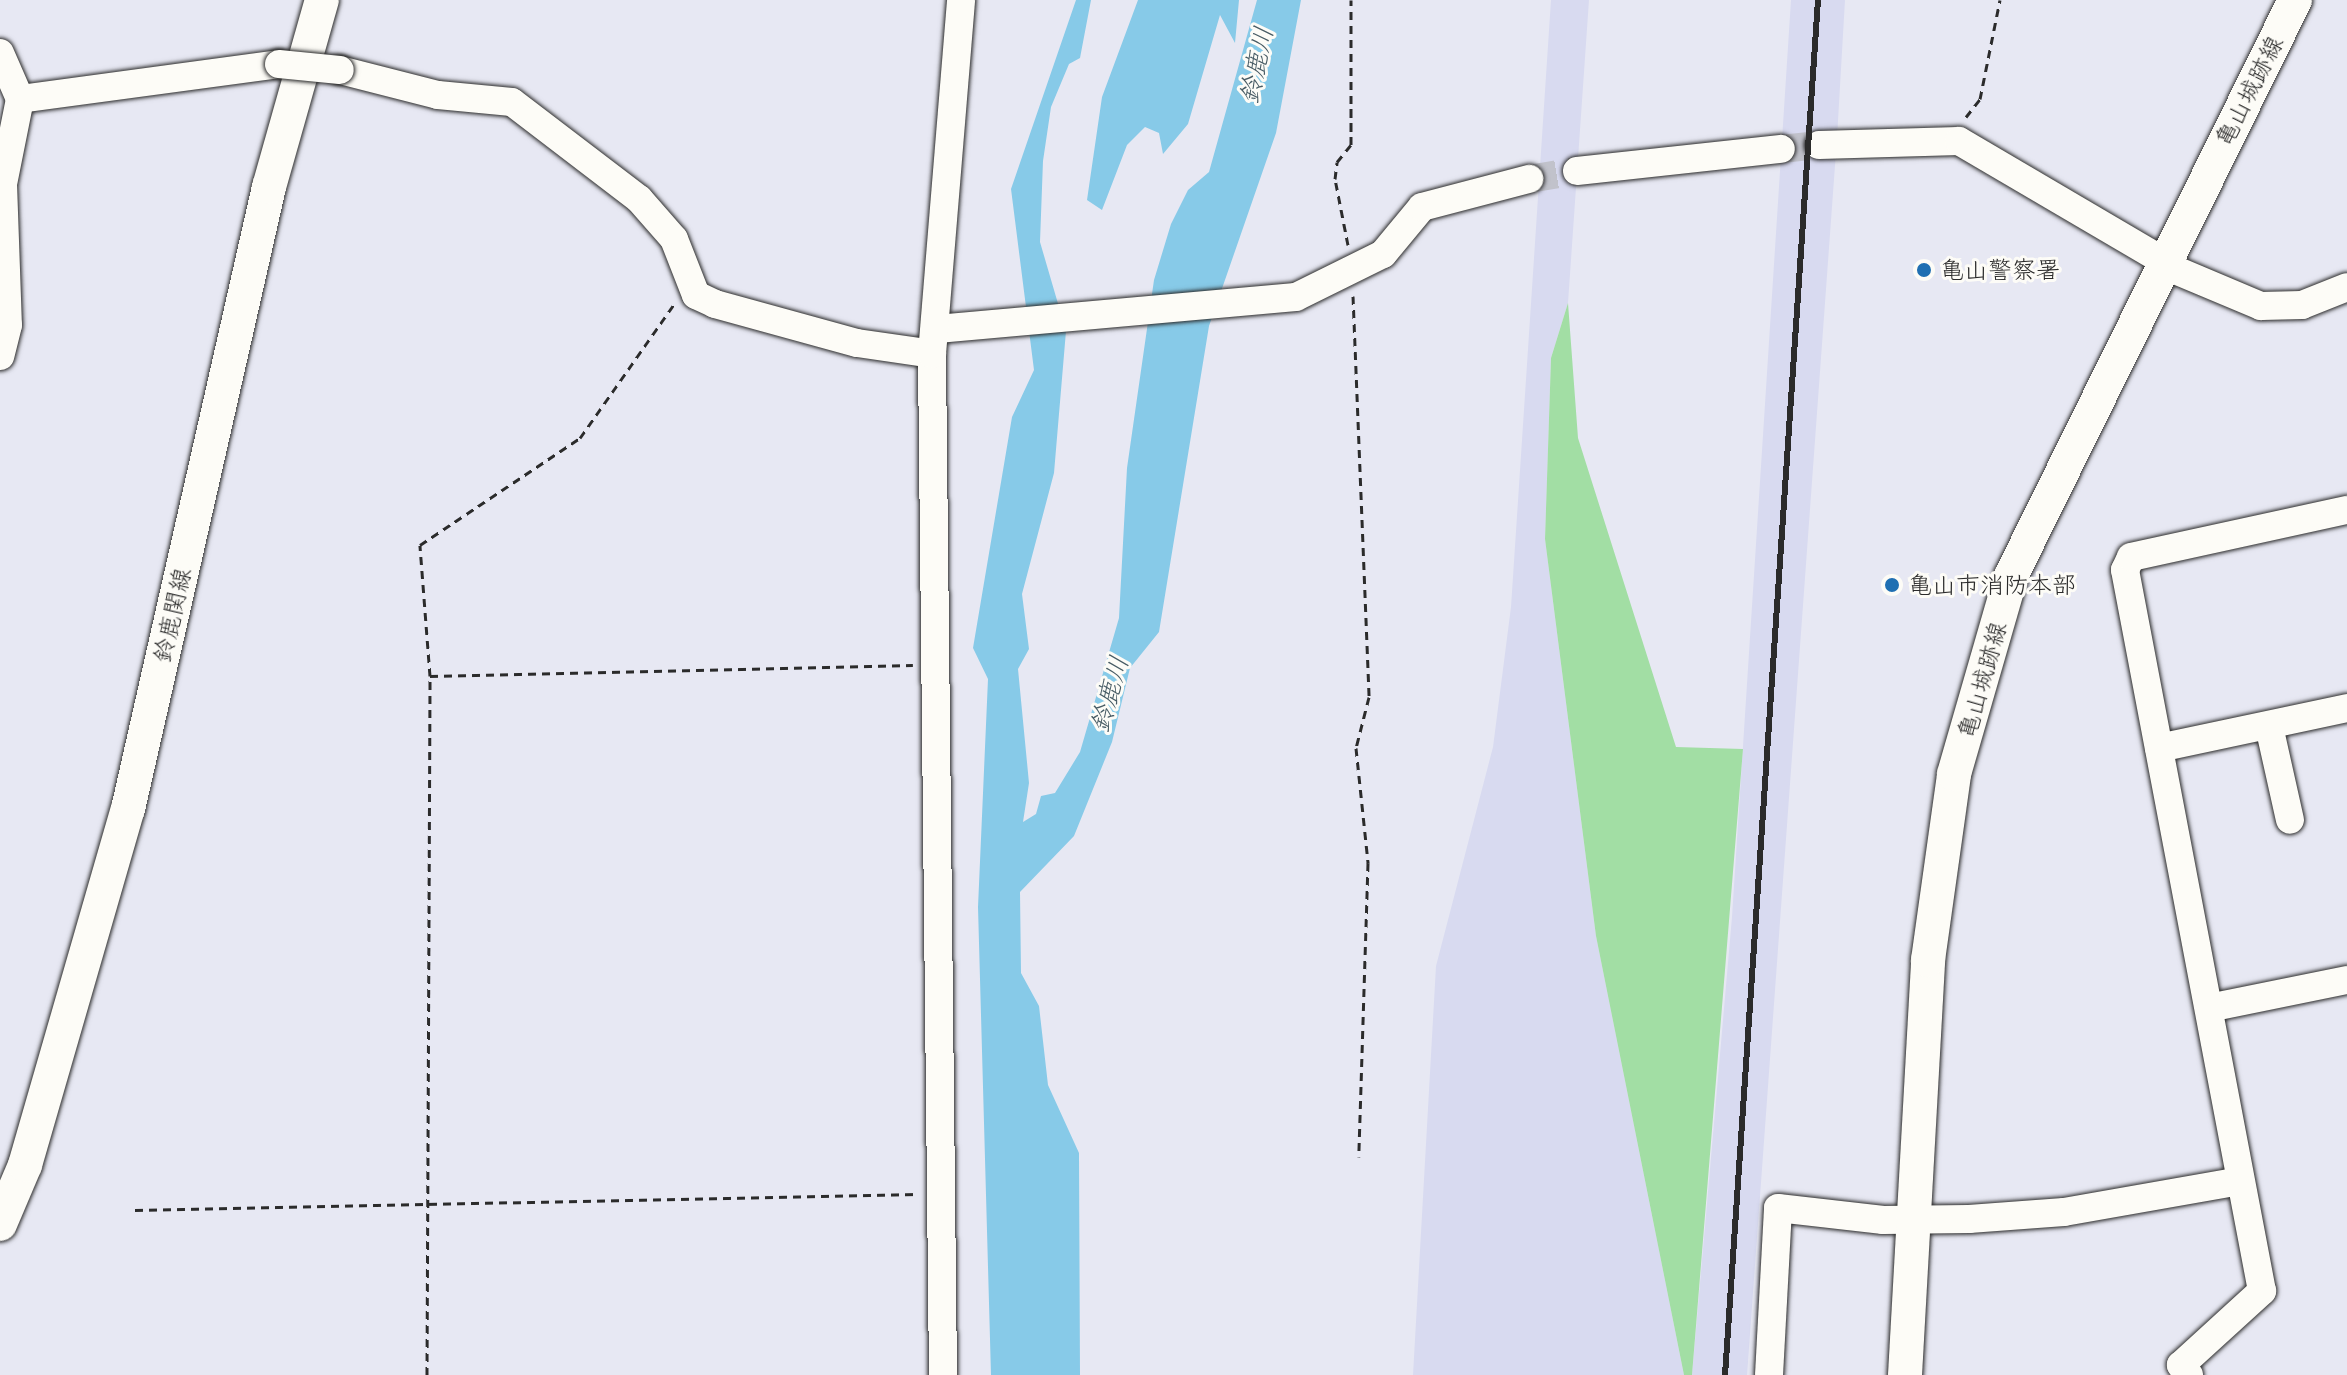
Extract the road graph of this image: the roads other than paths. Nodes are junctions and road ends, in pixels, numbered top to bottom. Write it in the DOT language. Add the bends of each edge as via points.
graph roads {
  1 [pos="322,0"];
  2 [pos="961,0"];
  3 [pos="2295,0"];
  4 [pos="0,53"];
  5 [pos="20,99"];
  6 [pos="1819,145"];
  7 [pos="1781,149"];
  8 [pos="1577,171"];
  9 [pos="1529,179"];
  10 [pos="2171,266"];
  11 [pos="2347,287"];
  12 [pos="942,338"];
  13 [pos="0,356"];
  14 [pos="2347,510"];
  15 [pos="2347,708"];
  16 [pos="2269,726"];
  17 [pos="2159,748"];
  18 [pos="2290,820"];
  19 [pos="2347,980"];
  20 [pos="2209,1008"];
  21 [pos="2240,1181"];
  22 [pos="1911,1221"];
  23 [pos="0,1224"];
  24 [pos="943,1375"];
  25 [pos="1769,1375"];
  26 [pos="1905,1375"];
  27 [pos="2189,1375"];
  1 -- 23 [label="main road, 鈴鹿関線" via="269,187 128,809 25,1165"];
  2 -- 12 [label="street"];
  3 -- 10 [label="main road, 亀山城跡線"];
  4 -- 5 [label="street"];
  5 -- 12 [label="street, bridge" via="279,64 340,70 438,95 512,102 639,199 674,239 689,282 715,304 857,343"];
  5 -- 13 [label="street" via="3,184 8,325"];
  6 -- 10 [label="street" via="1959,141"];
  7 -- 8 [label="street"];
  9 -- 12 [label="street" via="1422,207 1383,254 1278,299"];
  10 -- 11 [label="street" via="2261,306 2302,305"];
  10 -- 22 [label="main road, 亀山城跡線" via="2011,576 1954,774 1928,960"];
  12 -- 24 [label="street" via="933,664"];
  14 -- 17 [label="street" via="2131,557 2125,570"];
  15 -- 16 [label="street"];
  16 -- 17 [label="street"];
  16 -- 18 [label="street"];
  17 -- 20 [label="street"];
  19 -- 20 [label="street"];
  20 -- 21 [label="street"];
  21 -- 22 [label="street" via="2064,1212"];
  21 -- 27 [label="street" via="2262,1291 2181,1365"];
  22 -- 25 [label="street" via="1778,1208"];
  22 -- 26 [label="main road, 亀山城跡線"];
}
